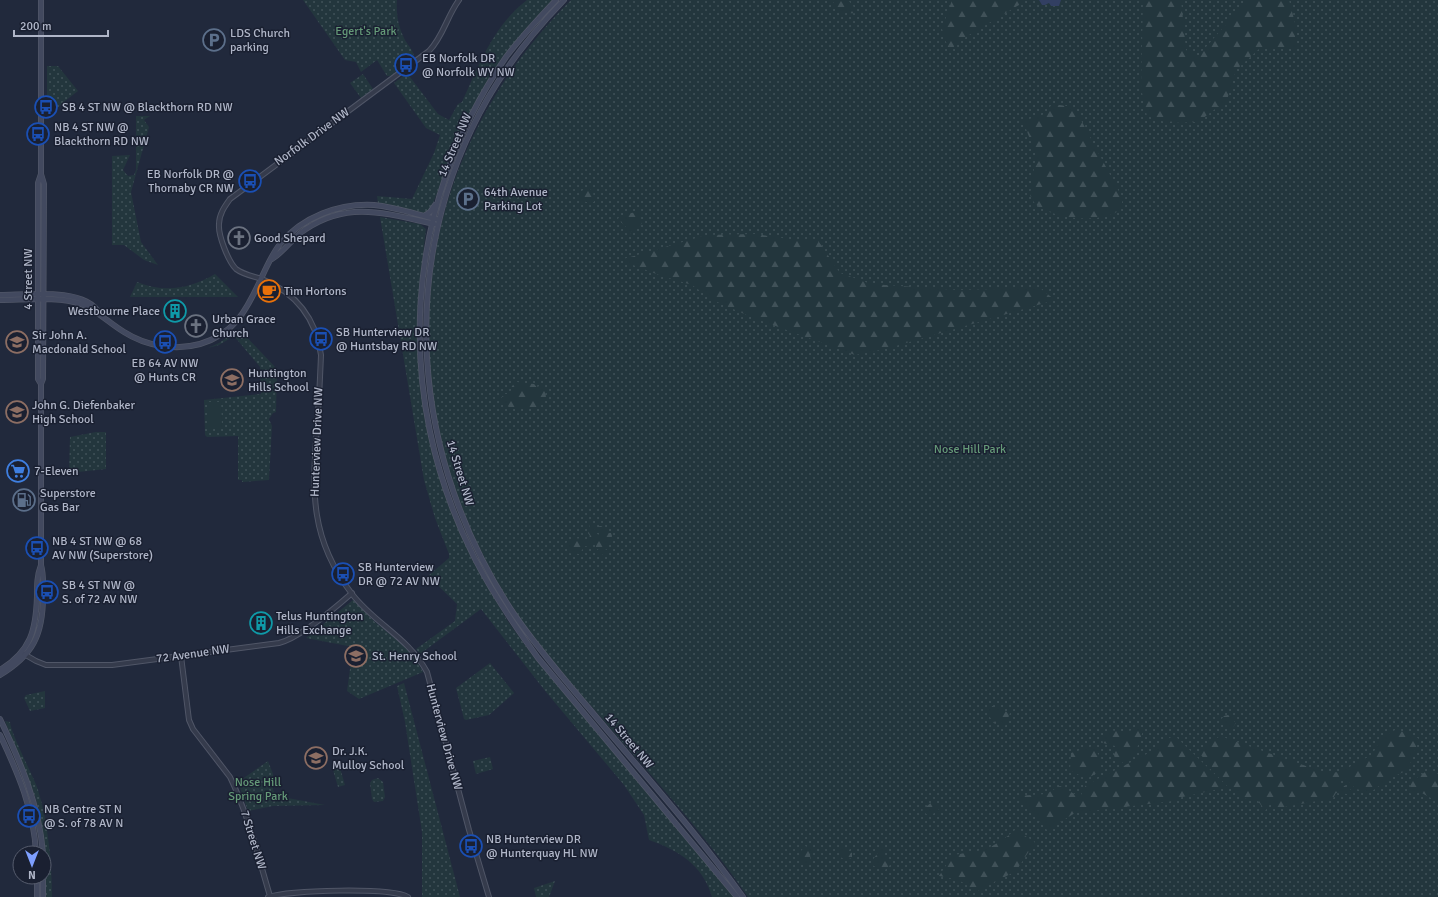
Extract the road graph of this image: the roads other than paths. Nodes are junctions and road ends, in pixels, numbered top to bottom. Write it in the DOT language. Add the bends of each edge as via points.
graph roads {
  1 [pos="41,0"];
  2 [pos="459,0"];
  3 [pos="556,0"];
  4 [pos="564,0"];
  5 [pos="41,174"];
  6 [pos="442,188"];
  7 [pos="424,216"];
  8 [pos="433,218"];
  9 [pos="414,220"];
  10 [pos="439,220"];
  11 [pos="431,224"];
  12 [pos="438,226"];
  13 [pos="429,233"];
  14 [pos="272,259"];
  15 [pos="261,279"];
  16 [pos="44,285"];
  17 [pos="0,295"];
  18 [pos="58,295"];
  19 [pos="38,298"];
  20 [pos="44,298"];
  21 [pos="0,300"];
  22 [pos="99,313"];
  23 [pos="41,384"];
  24 [pos="41,565"];
  25 [pos="352,593"];
  26 [pos="22,652"];
  27 [pos="27,656"];
  28 [pos="181,656"];
  29 [pos="0,670"];
  30 [pos="0,675"];
  31 [pos="0,714"];
  32 [pos="1,721"];
  33 [pos="0,735"];
  34 [pos="35,845"];
  35 [pos="42,845"];
  36 [pos="37,885"];
  37 [pos="43,885"];
  38 [pos="37,897"];
  39 [pos="43,897"];
  40 [pos="269,897"];
  41 [pos="408,897"];
  42 [pos="489,897"];
  43 [pos="737,897"];
  44 [pos="743,897"];
  1 -- 5 [label="main road, 4 Street NW"];
  2 -- 15 [label="street, Norfolk Drive NW" via="437,43 428,52 294,149 230,199 222,210 219,224 229,260 242,273"];
  3 -- 6 [label="main road, 14 Street NW" via="507,56 483,94 458,142"];
  4 -- 10 [label="main road, 14 Street NW" via="526,43 488,97 456,165"];
  5 -- 16 [label="main road, 4 Street NW" via="44,184"];
  5 -- 19 [label="main road, 4 Street NW" via="38,183"];
  6 -- 7 [label="main road" via="434,207"];
  6 -- 8 [label="main road, 14 Street NW"];
  7 -- 8 [label="main road"];
  7 -- 14 [label="main road" via="373,205 330,210 292,232 280,244"];
  8 -- 10 [label="main road"];
  8 -- 11 [label="main road, 14 Street NW"];
  9 -- 11 [label="main road"];
  9 -- 13 [label="main road" via="426,225"];
  9 -- 14 [label="main road" via="374,211 336,215 307,228"];
  10 -- 12 [label="main road, 14 Street NW"];
  11 -- 12 [label="main road"];
  11 -- 13 [label="main road, 14 Street NW"];
  12 -- 44 [label="main road, 14 Street NW" via="427,297 429,388 437,435 448,476 478,552 503,597 541,652 652,783"];
  13 -- 43 [label="main road, 14 Street NW" via="421,290 419,334 425,408 442,479 473,556 507,615 538,658"];
  14 -- 15 [label="main road"];
  15 -- 22 [label="main road" via="241,317 223,333 199,344 166,346 144,342 124,332"];
  15 -- 25 [label="street, Hunterview Drive NW" via="288,294 301,305 319,337 321,355 314,463 315,506 325,548"];
  16 -- 18 [label="main road" via="50,292"];
  16 -- 20 [label="main road, 4 Street NW"];
  17 -- 19 [label="main road"];
  18 -- 20 [label="main road"];
  18 -- 22 [label="main road" via="85,300 96,306"];
  19 -- 20 [label="main road"];
  19 -- 21 [label="main road"];
  19 -- 23 [label="main road, 4 Street NW" via="38,379"];
  20 -- 22 [label="main road" via="75,303"];
  20 -- 23 [label="main road, 4 Street NW"];
  23 -- 24 [label="main road, 4 Street NW"];
  24 -- 26 [label="main road, 4 Street NW" via="38,573 35,626 30,641"];
  24 -- 27 [label="main road, 4 Street NW" via="42,616 39,633"];
  25 -- 28 [label="street, 72 Avenue NW" via="307,628 286,640"];
  25 -- 42 [label="street, Hunterview Drive NW" via="360,604 414,651 426,672"];
  26 -- 27 [label="street, 72 Avenue NW"];
  26 -- 29 [label="main road, 4 Street NW"];
  27 -- 28 [label="street, 72 Avenue NW" via="40,663 54,665 112,665"];
  27 -- 30 [label="main road, 4 Street NW"];
  28 -- 40 [label="street, 7 Street NW" via="190,722 198,737 234,784 246,815"];
  31 -- 32 [label="main road"];
  32 -- 35 [label="main road" via="28,783 37,812"];
  33 -- 34 [label="main road" via="24,789"];
  36 -- 38 [label="main road"];
  37 -- 39 [label="main road"];
  40 -- 41 [label="street" via="289,893 388,892"];
}
